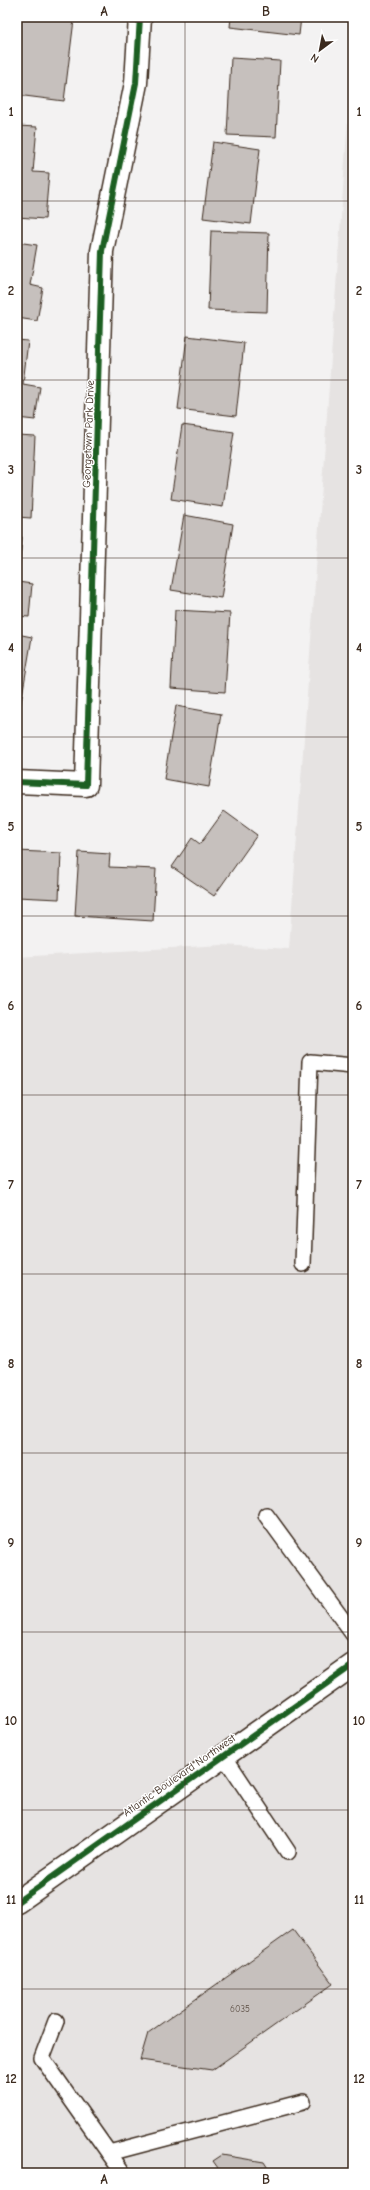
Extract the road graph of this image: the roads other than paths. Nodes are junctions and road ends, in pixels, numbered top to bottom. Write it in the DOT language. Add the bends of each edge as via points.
graph roads {
  1 [pos="140,17"];
  2 [pos="17,782"];
  3 [pos="353,1066"];
  4 [pos="303,1264"];
  5 [pos="266,1515"];
  6 [pos="353,1634"];
  7 [pos="353,1665"];
  8 [pos="224,1756"];
  9 [pos="288,1852"];
  10 [pos="17,1902"];
  11 [pos="56,2021"];
  12 [pos="303,2102"];
  13 [pos="109,2153"];
  14 [pos="123,2173"];
  1 -- 2 [label="street, Georgetown Park Drive" via="136,83 102,251 86,785"];
  3 -- 4 [label="lane" via="310,1062"];
  5 -- 6 [label="lane"];
  7 -- 8 [label="street, Atlantic Boulevard Northwest"];
  8 -- 9 [label="lane"];
  8 -- 10 [label="street, Atlantic Boulevard Northwest"];
  11 -- 13 [label="lane" via="42,2058"];
  12 -- 13 [label="lane"];
  13 -- 14 [label="lane"];
}
